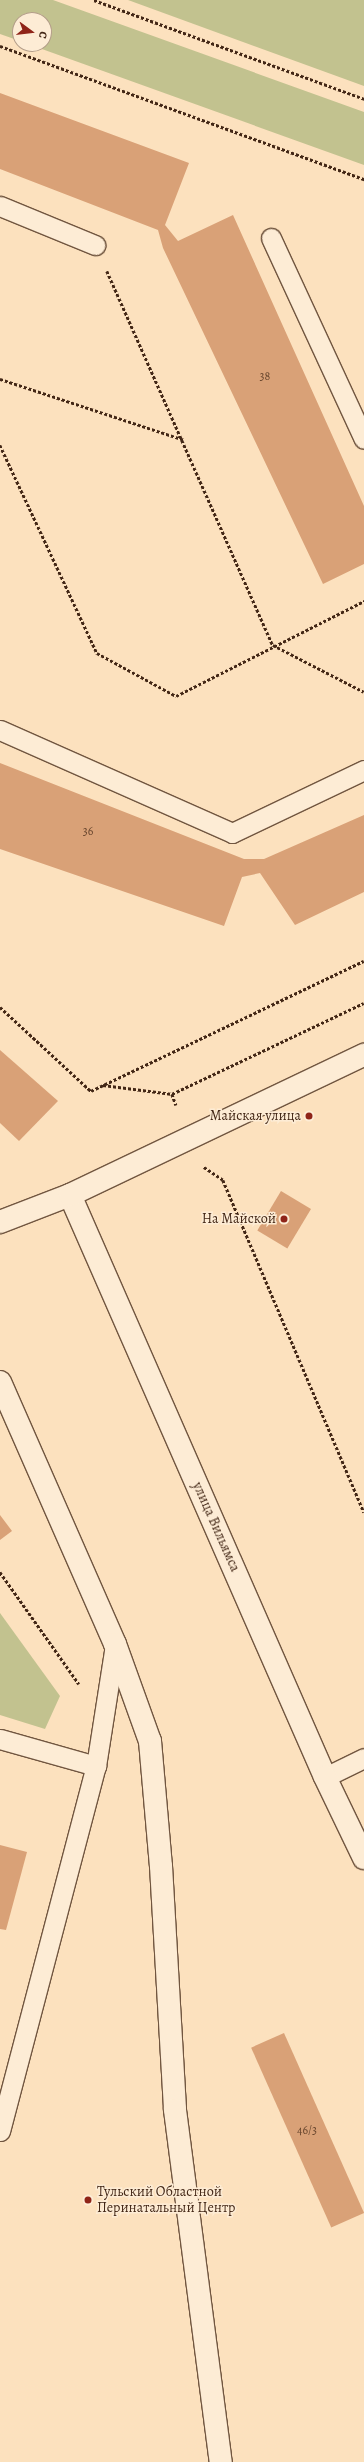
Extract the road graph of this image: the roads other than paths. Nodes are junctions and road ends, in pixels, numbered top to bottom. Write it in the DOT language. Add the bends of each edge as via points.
graph roads {
  1 [pos="0,206"];
  2 [pos="271,238"];
  3 [pos="95,245"];
  4 [pos="364,440"];
  5 [pos="0,730"];
  6 [pos="364,770"];
  7 [pos="364,1055"];
  8 [pos="70,1195"];
  9 [pos="0,1222"];
  10 [pos="0,1382"];
  11 [pos="115,1644"];
  12 [pos="0,1739"];
  13 [pos="364,1758"];
  14 [pos="96,1766"];
  15 [pos="325,1777"];
  16 [pos="364,1858"];
  17 [pos="0,2131"];
  18 [pos="221,2462"];
  1 -- 3 [label="lane"];
  2 -- 4 [label="lane"];
  5 -- 6 [label="lane" via="232,833"];
  7 -- 8 [label="street"];
  8 -- 9 [label="street"];
  8 -- 15 [label="street, улица Вильямса"];
  10 -- 11 [label="street"];
  11 -- 14 [label="lane"];
  11 -- 18 [label="street" via="150,1741 161,1866 175,2110"];
  12 -- 14 [label="lane"];
  13 -- 15 [label="lane"];
  14 -- 17 [label="lane"];
  15 -- 16 [label="street, улица Вильямса"];
}
